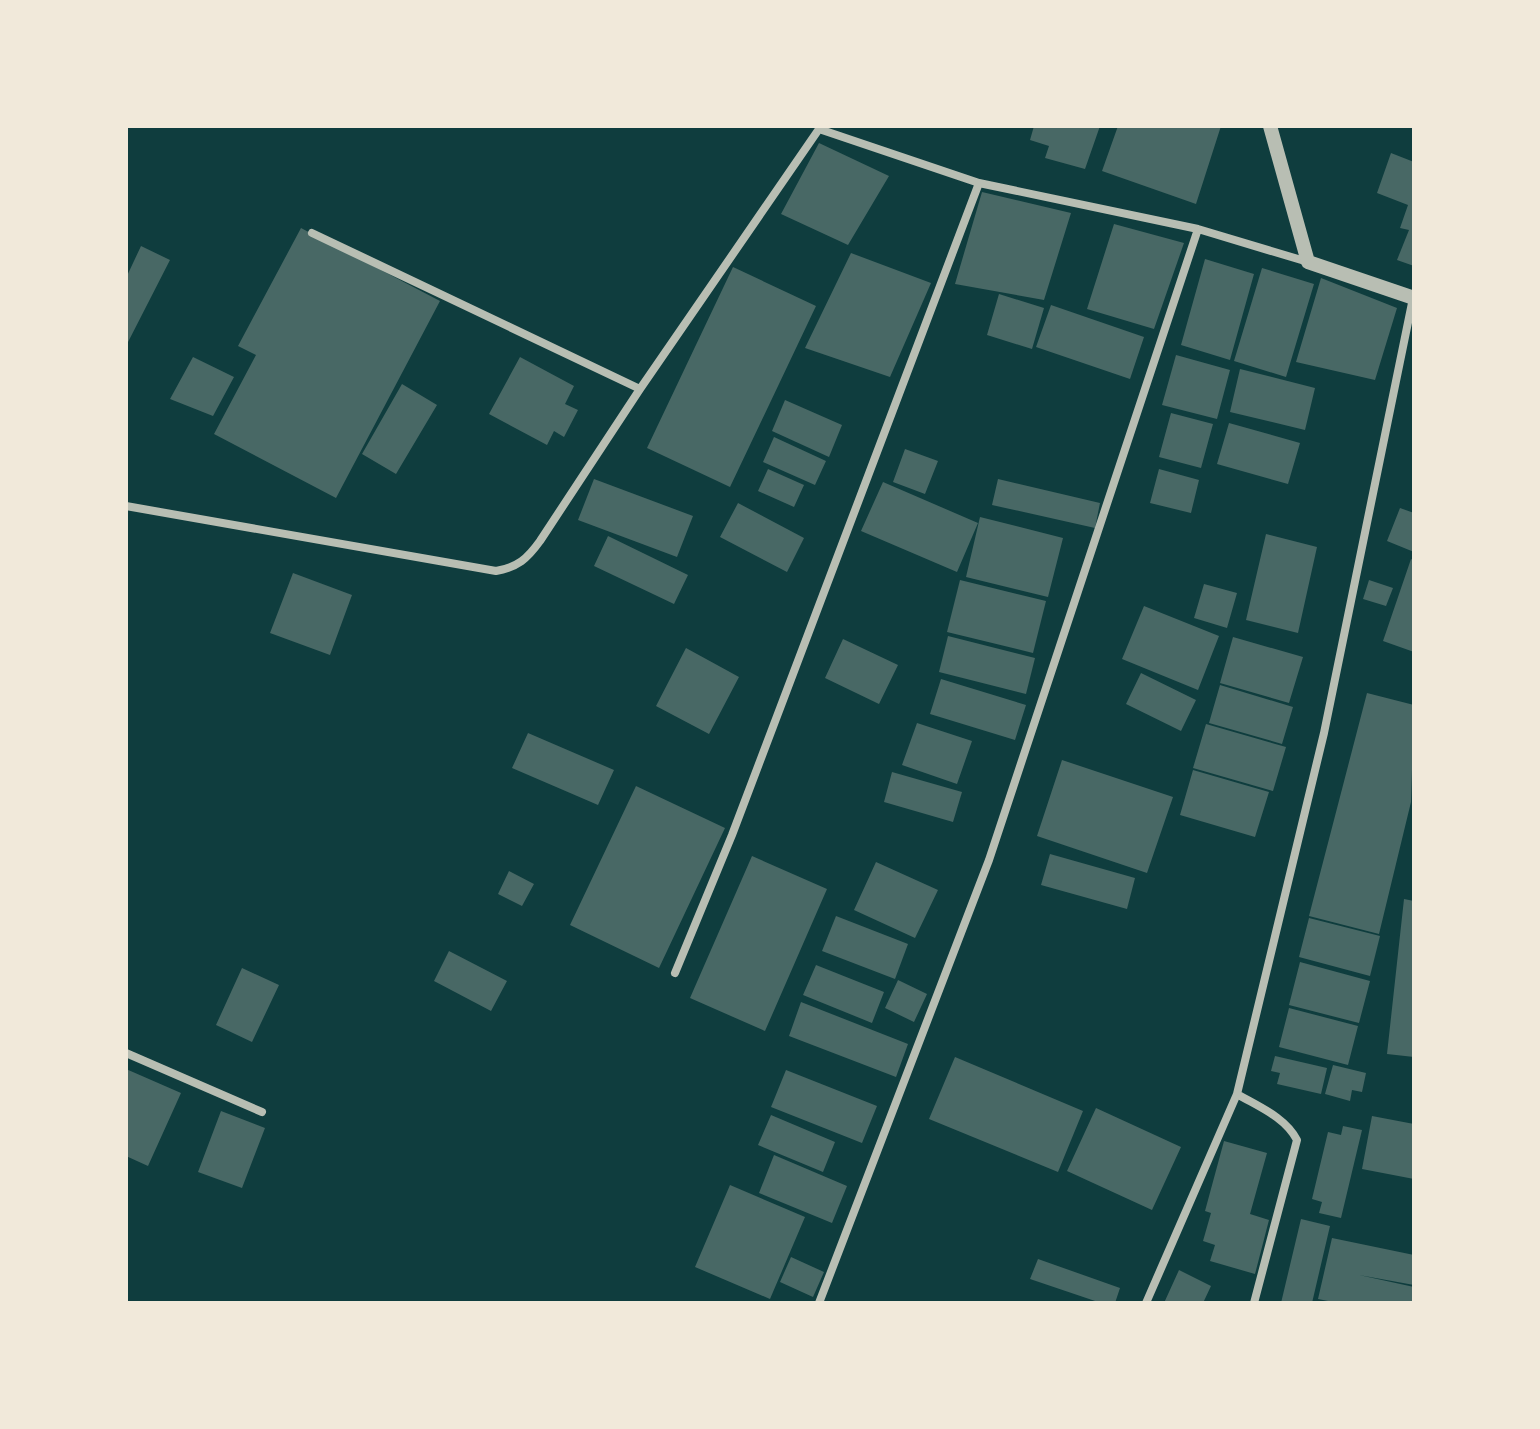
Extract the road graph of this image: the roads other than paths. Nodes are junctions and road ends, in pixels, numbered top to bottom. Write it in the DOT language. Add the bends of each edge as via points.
graph roads {
  1 [pos="1270,126"];
  2 [pos="814,127"];
  3 [pos="979,183"];
  4 [pos="1198,229"];
  5 [pos="312,233"];
  6 [pos="1308,262"];
  7 [pos="1413,298"];
  8 [pos="640,389"];
  9 [pos="126,506"];
  10 [pos="675,973"];
  11 [pos="126,1053"];
  12 [pos="1237,1094"];
  13 [pos="262,1112"];
  14 [pos="819,1303"];
  15 [pos="1146,1303"];
  16 [pos="1254,1303"];
  1 -- 6 [label="street"];
  2 -- 3 [label="street"];
  2 -- 8 [label="street"];
  3 -- 4 [label="street"];
  3 -- 10 [label="street"];
  4 -- 6 [label="street"];
  4 -- 14 [label="street" via="989,860"];
  5 -- 8 [label="street"];
  6 -- 7 [label="street"];
  7 -- 12 [label="street" via="1324,733"];
  8 -- 9 [label="street" via="529,557 515,567 496,571"];
  11 -- 13 [label="street"];
  12 -- 15 [label="street"];
  12 -- 16 [label="street" via="1290,1127 1297,1140"];
}
